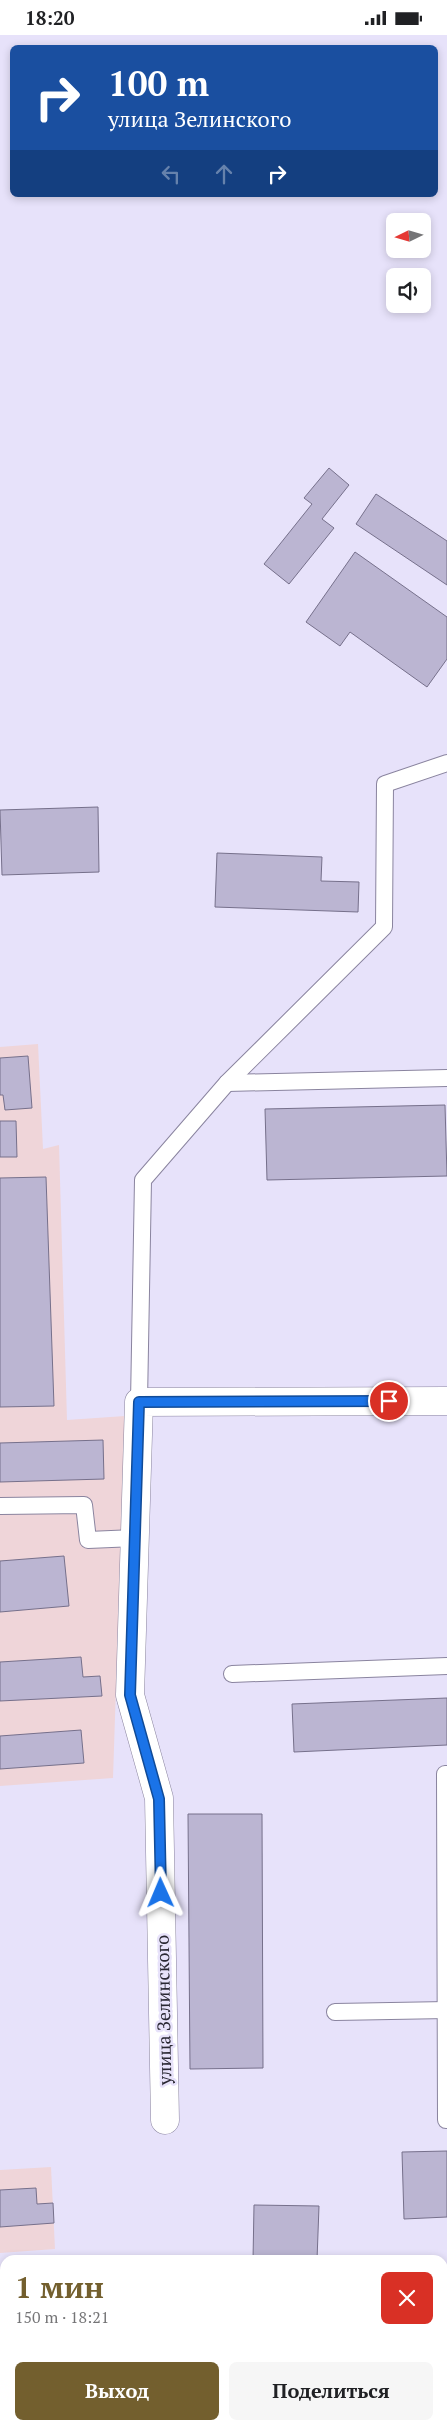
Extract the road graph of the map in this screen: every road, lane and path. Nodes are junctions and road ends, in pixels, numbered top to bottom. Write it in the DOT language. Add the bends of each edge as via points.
graph roads {
  1 [pos="447,763"];
  2 [pos="447,1078"];
  3 [pos="227,1083"];
  4 [pos="447,1401"];
  5 [pos="139,1402"];
  6 [pos="0,1506"];
  7 [pos="135,1538"];
  8 [pos="447,1666"];
  9 [pos="232,1674"];
  10 [pos="447,1774"];
  11 [pos="446,2010"];
  12 [pos="335,2012"];
  13 [pos="165,2120"];
  14 [pos="446,2120"];
  1 -- 3 [label="lane" via="385,784 384,927"];
  2 -- 3 [label="lane"];
  3 -- 5 [label="lane" via="143,1180"];
  4 -- 5 [label="street"];
  5 -- 7 [label="street, улица Зелинского"];
  6 -- 7 [label="lane" via="84,1505 88,1541"];
  7 -- 13 [label="street, улица Зелинского" via="130,1695 159,1799"];
  8 -- 9 [label="lane"];
  10 -- 11 [label="lane"];
  11 -- 12 [label="lane"];
  11 -- 14 [label="lane"];
}
